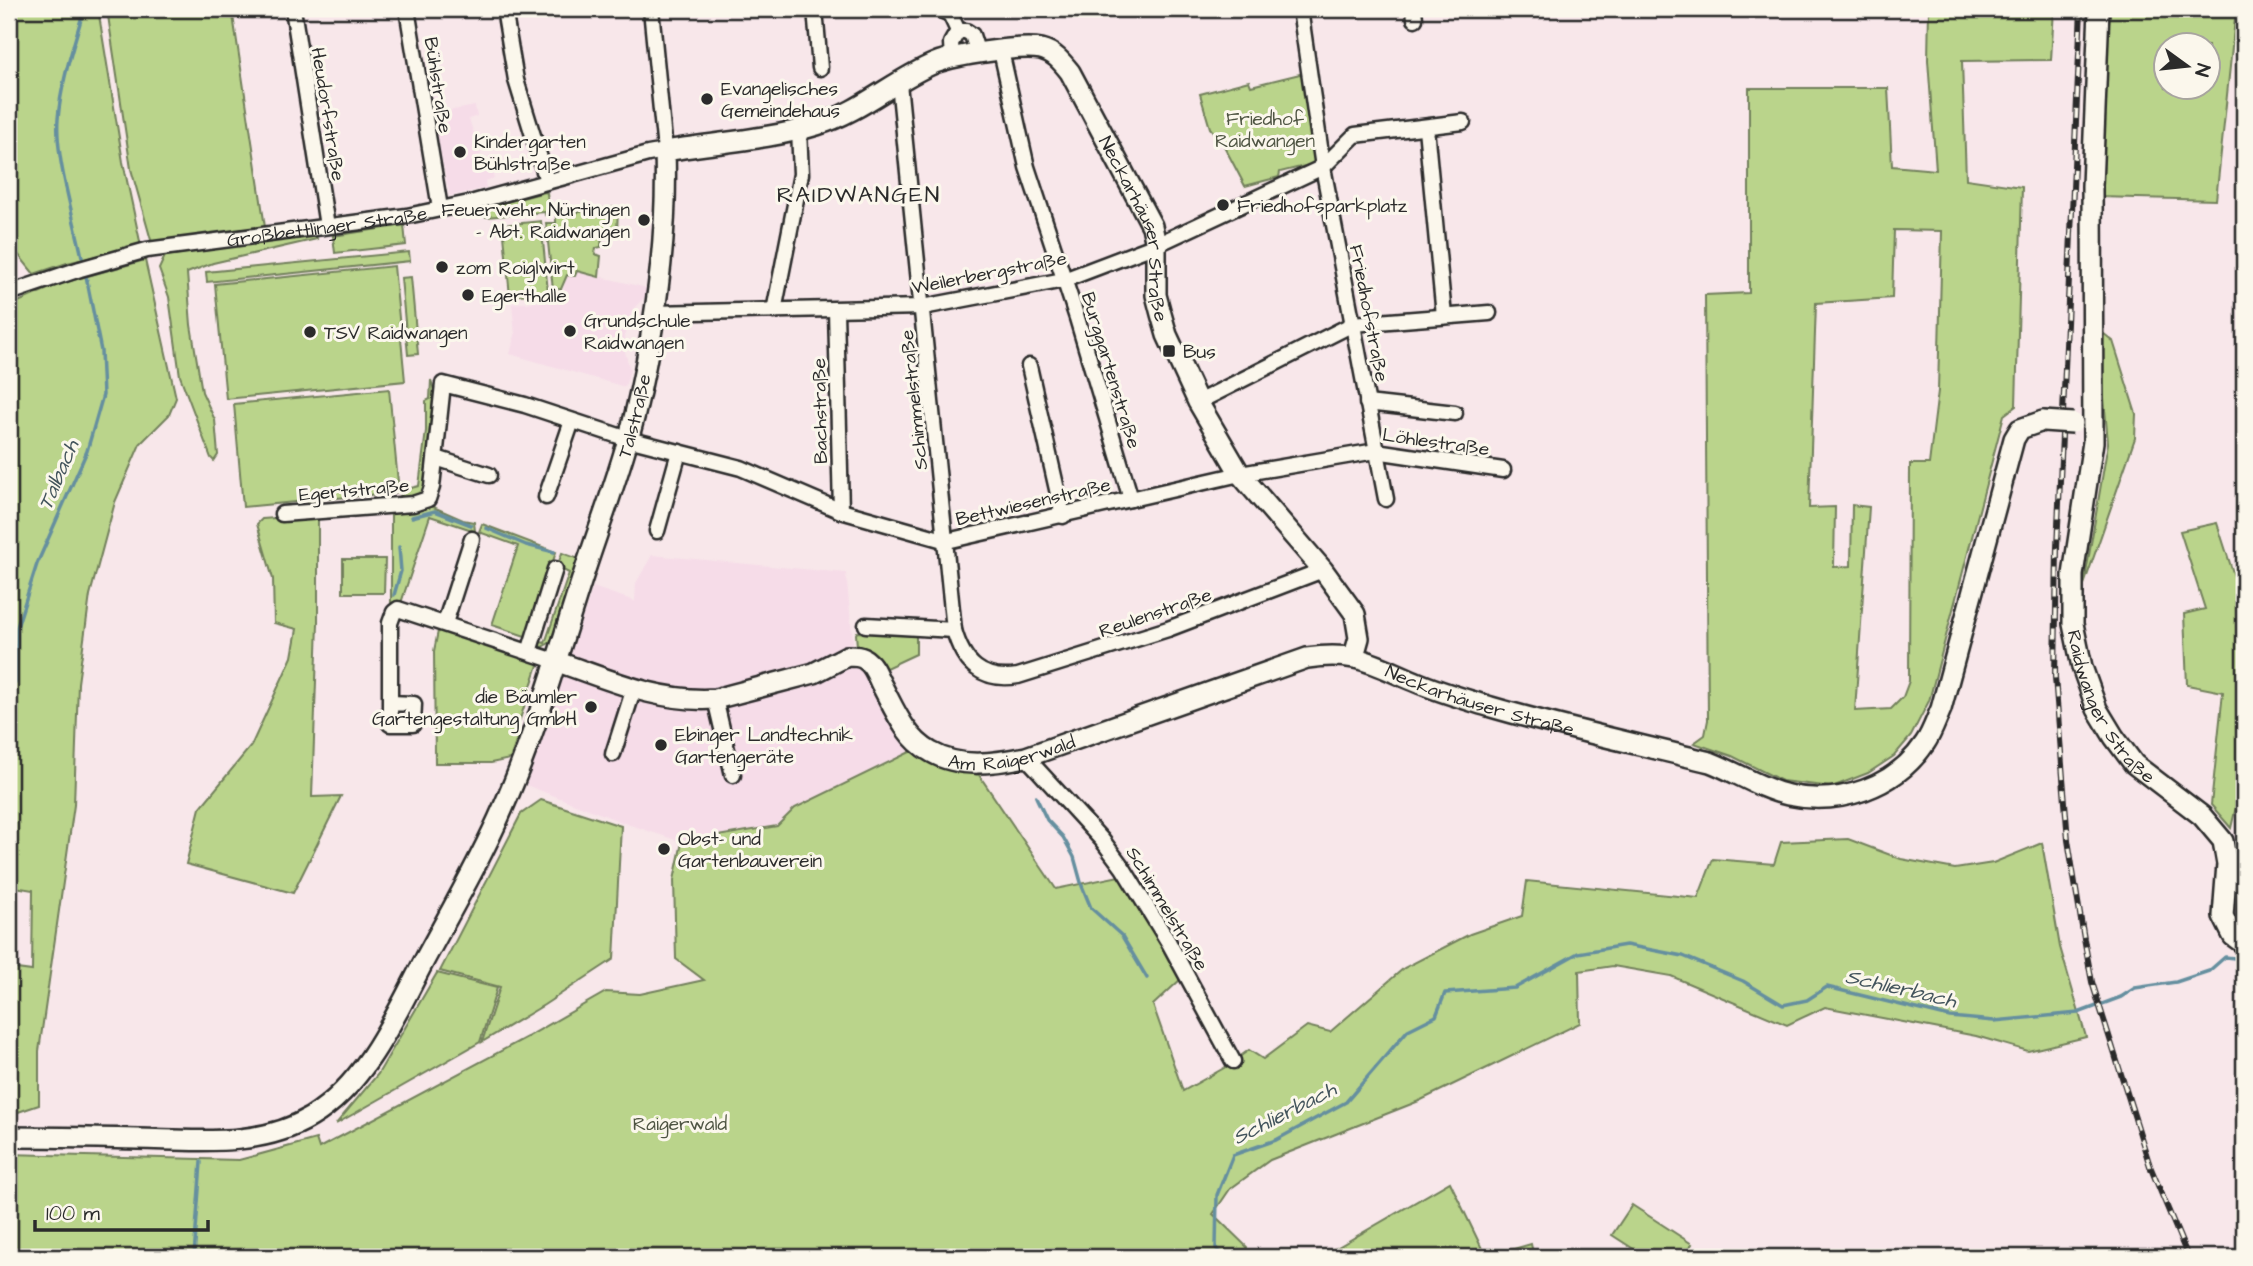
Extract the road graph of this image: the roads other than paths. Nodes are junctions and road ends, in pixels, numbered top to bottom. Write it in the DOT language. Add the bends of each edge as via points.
graph roads {
  1 [pos="293,9"];
  2 [pos="407,9"];
  3 [pos="504,9"];
  4 [pos="651,9"];
  5 [pos="815,9"];
  6 [pos="1300,9"];
  7 [pos="2099,9"];
  8 [pos="947,11"];
  9 [pos="958,31"];
  10 [pos="1000,51"];
  11 [pos="978,54"];
  12 [pos="951,59"];
  13 [pos="820,68"];
  14 [pos="900,83"];
  15 [pos="1463,122"];
  16 [pos="1426,128"];
  17 [pos="799,130"];
  18 [pos="665,151"];
  19 [pos="1323,167"];
  20 [pos="547,181"];
  21 [pos="440,208"];
  22 [pos="327,226"];
  23 [pos="1156,245"];
  24 [pos="1064,280"];
  25 [pos="9,293"];
  26 [pos="923,307"];
  27 [pos="836,310"];
  28 [pos="774,312"];
  29 [pos="653,313"];
  30 [pos="1489,313"];
  31 [pos="1444,316"];
  32 [pos="1353,324"];
  33 [pos="1029,366"];
  34 [pos="1198,402"];
  35 [pos="1367,403"];
  36 [pos="1455,413"];
  37 [pos="572,421"];
  38 [pos="2082,424"];
  39 [pos="628,439"];
  40 [pos="1376,451"];
  41 [pos="679,452"];
  42 [pos="436,458"];
  43 [pos="1503,470"];
  44 [pos="1240,474"];
  45 [pos="489,475"];
  46 [pos="547,497"];
  47 [pos="1131,499"];
  48 [pos="1385,499"];
  49 [pos="841,511"];
  50 [pos="282,514"];
  51 [pos="1063,516"];
  52 [pos="657,531"];
  53 [pos="472,539"];
  54 [pos="947,541"];
  55 [pos="555,569"];
  56 [pos="1323,570"];
  57 [pos="445,623"];
  58 [pos="866,625"];
  59 [pos="954,630"];
  60 [pos="529,652"];
  61 [pos="1354,656"];
  62 [pos="555,661"];
  63 [pos="997,677"];
  64 [pos="634,688"];
  65 [pos="715,699"];
  66 [pos="391,704"];
  67 [pos="612,754"];
  68 [pos="1026,757"];
  69 [pos="733,775"];
  70 [pos="2244,944"];
  71 [pos="1233,1061"];
  72 [pos="9,1137"];
  1 -- 22 [label="street, Heudorfstraße"];
  2 -- 21 [label="street, Bühlstraße"];
  3 -- 20 [label="street" via="516,80"];
  4 -- 18 [label="street, Talstraße"];
  5 -- 13 [label="street"];
  6 -- 19 [label="street, Friedhofstraße"];
  7 -- 38 [label="street, Raidwanger Straße"];
  8 -- 9 [label="street"];
  9 -- 11 [label="street" via="972,35"];
  9 -- 12 [label="street" via="951,43"];
  10 -- 11 [label="street, Großbettlinger Straße"];
  10 -- 23 [label="street, Neckarhäuser Straße" via="1043,49 1061,60 1145,208"];
  10 -- 24 [label="street, Burggartenstraße" via="1027,167"];
  11 -- 12 [label="street, Großbettlinger Straße"];
  12 -- 14 [label="street, Großbettlinger Straße"];
  14 -- 17 [label="street, Großbettlinger Straße" via="849,112"];
  14 -- 26 [label="street, Schimmelstraße"];
  15 -- 16 [label="street, Weilerbergstraße"];
  16 -- 19 [label="street, Weilerbergstraße" via="1355,135"];
  16 -- 31 [label="street"];
  17 -- 18 [label="street, Großbettlinger Straße"];
  17 -- 28 [label="street" via="800,174"];
  18 -- 20 [label="street, Großbettlinger Straße"];
  18 -- 29 [label="street, Talstraße" via="662,241"];
  19 -- 23 [label="street, Weilerbergstraße"];
  19 -- 32 [label="street, Friedhofstraße"];
  20 -- 21 [label="street, Großbettlinger Straße"];
  21 -- 22 [label="street, Großbettlinger Straße"];
  22 -- 25 [label="street, Großbettlinger Straße" via="147,250"];
  23 -- 24 [label="street, Weilerbergstraße"];
  23 -- 34 [label="street, Neckarhäuser Straße" via="1156,295 1161,314"];
  24 -- 26 [label="street, Weilerbergstraße"];
  24 -- 47 [label="street, Burggartenstraße"];
  26 -- 27 [label="street, Weilerbergstraße"];
  26 -- 54 [label="street, Schimmelstraße"];
  27 -- 28 [label="street, Weilerbergstraße"];
  27 -- 49 [label="street, Bachstraße"];
  28 -- 29 [label="street, Weilerbergstraße"];
  29 -- 39 [label="street, Talstraße"];
  30 -- 31 [label="street"];
  31 -- 32 [label="street"];
  32 -- 34 [label="street"];
  32 -- 35 [label="street, Friedhofstraße"];
  33 -- 51 [label="street"];
  34 -- 44 [label="street, Neckarhäuser Straße"];
  35 -- 36 [label="street"];
  35 -- 40 [label="street, Friedhofstraße"];
  37 -- 39 [label="street, Egertstraße"];
  37 -- 42 [label="street, Egertstraße" via="443,384"];
  37 -- 46 [label="street"];
  38 -- 61 [label="street, Neckarhäuser Straße, bridge" via="2043,421 2020,429 2014,439 1941,709 1925,744 1898,772 1872,788 1827,800 1788,795 1710,762 1490,706"];
  38 -- 70 [label="street, Raidwanger Straße" via="2093,442 2073,575 2073,624 2081,667 2097,709 2134,764 2202,816 2223,841 2227,864 2224,916 2233,936"];
  39 -- 41 [label="street, Bettwiesenstraße"];
  39 -- 62 [label="street, Talstraße"];
  40 -- 43 [label="street, Löhlestraße"];
  40 -- 44 [label="street, Löhlestraße"];
  40 -- 48 [label="street, Friedhofstraße"];
  41 -- 49 [label="street, Bettwiesenstraße" via="741,468"];
  41 -- 52 [label="street"];
  42 -- 45 [label="street"];
  42 -- 50 [label="street, Egertstraße" via="432,492 422,502"];
  44 -- 47 [label="street, Bettwiesenstraße"];
  44 -- 56 [label="street, Neckarhäuser Straße"];
  47 -- 51 [label="street, Bettwiesenstraße"];
  49 -- 54 [label="street, Bettwiesenstraße"];
  51 -- 54 [label="street, Bettwiesenstraße"];
  53 -- 57 [label="street"];
  54 -- 59 [label="street, Schimmelstraße"];
  55 -- 60 [label="street"];
  56 -- 61 [label="street, Neckarhäuser Straße" via="1355,614 1359,638"];
  56 -- 63 [label="street, Reulenstraße" via="1143,637 1018,676"];
  57 -- 60 [label="street"];
  57 -- 66 [label="street" via="402,609 394,612 390,623"];
  58 -- 59 [label="street"];
  59 -- 63 [label="street, Schimmelstraße" via="971,664"];
  60 -- 62 [label="street"];
  61 -- 68 [label="street, Am Raigerwald" via="1307,658"];
  62 -- 64 [label="street, Am Raigerwald"];
  62 -- 72 [label="street, Talstraße" via="502,810 391,1023 338,1096 292,1127 267,1135 214,1140"];
  64 -- 65 [label="street, Am Raigerwald" via="671,698"];
  64 -- 67 [label="street"];
  65 -- 68 [label="street, Am Raigerwald" via="806,675 855,656 867,660 905,728 932,753 971,763"];
  65 -- 69 [label="street"];
  68 -- 71 [label="street, Schimmelstraße" via="1123,868"];
}
